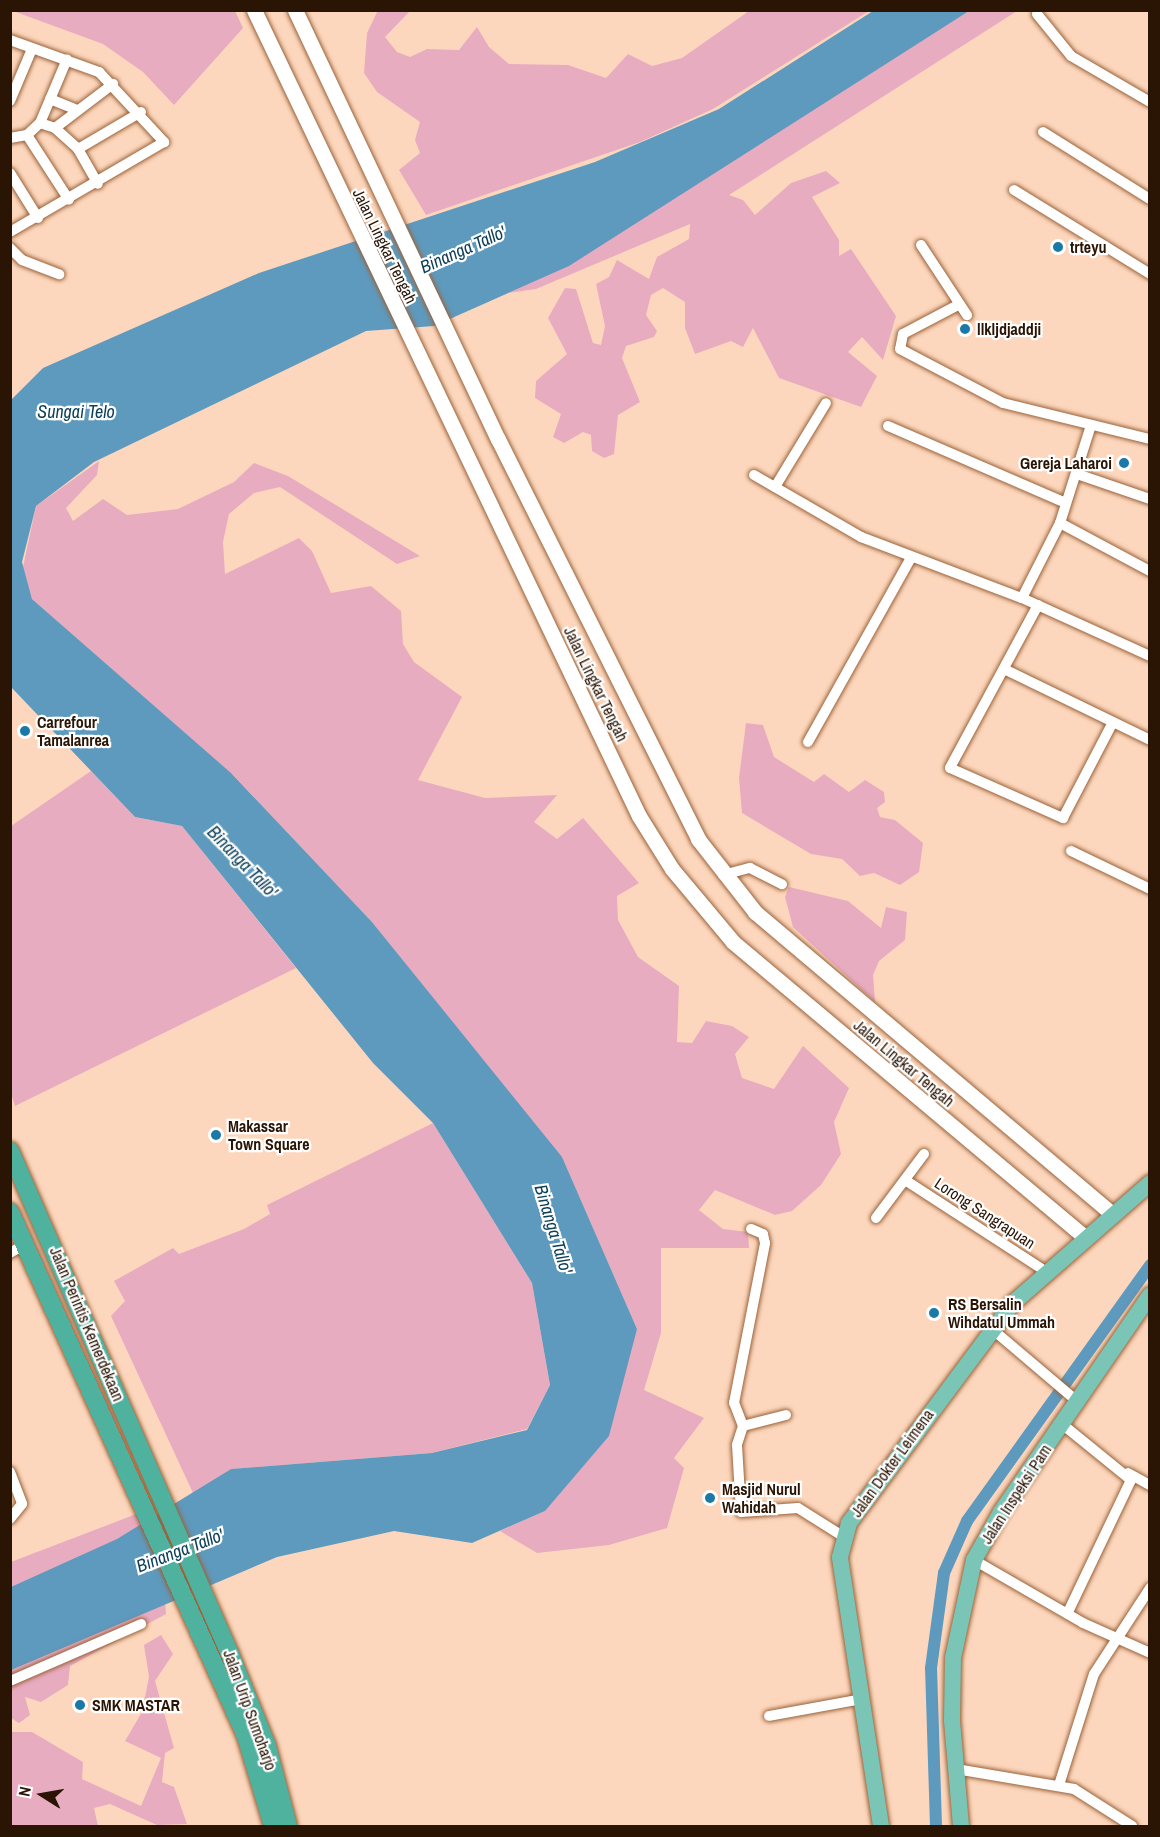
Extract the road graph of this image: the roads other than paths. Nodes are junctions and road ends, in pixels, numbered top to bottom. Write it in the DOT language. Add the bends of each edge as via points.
graph roads {
  1 [pos="254,10"];
  2 [pos="295,10"];
  3 [pos="1037,14"];
  4 [pos="10,40"];
  5 [pos="32,49"];
  6 [pos="67,59"];
  7 [pos="113,84"];
  8 [pos="50,99"];
  9 [pos="10,101"];
  10 [pos="1149,102"];
  11 [pos="77,110"];
  12 [pos="141,111"];
  13 [pos="40,123"];
  14 [pos="56,128"];
  15 [pos="1043,132"];
  16 [pos="27,135"];
  17 [pos="10,138"];
  18 [pos="78,149"];
  19 [pos="10,173"];
  20 [pos="98,184"];
  21 [pos="1014,190"];
  22 [pos="1149,199"];
  23 [pos="69,200"];
  24 [pos="38,218"];
  25 [pos="10,232"];
  26 [pos="921,244"];
  27 [pos="10,248"];
  28 [pos="59,274"];
  29 [pos="1149,274"];
  30 [pos="958,305"];
  31 [pos="967,315"];
  32 [pos="826,403"];
  33 [pos="1091,425"];
  34 [pos="888,426"];
  35 [pos="1149,439"];
  36 [pos="1077,474"];
  37 [pos="754,476"];
  38 [pos="775,488"];
  39 [pos="1149,499"];
  40 [pos="1066,503"];
  41 [pos="1060,524"];
  42 [pos="911,558"];
  43 [pos="1149,571"];
  44 [pos="1022,598"];
  45 [pos="1038,605"];
  46 [pos="1149,656"];
  47 [pos="1004,669"];
  48 [pos="1113,722"];
  49 [pos="1149,740"];
  50 [pos="808,742"];
  51 [pos="1071,851"];
  52 [pos="723,874"];
  53 [pos="782,884"];
  54 [pos="1149,889"];
  55 [pos="10,1151"];
  56 [pos="924,1154"];
  57 [pos="905,1180"];
  58 [pos="1149,1184"];
  59 [pos="10,1212"];
  60 [pos="1112,1214"];
  61 [pos="876,1218"];
  62 [pos="751,1229"];
  63 [pos="1085,1237"];
  64 [pos="18,1248"];
  65 [pos="1048,1273"];
  66 [pos="1149,1295"];
  67 [pos="992,1329"];
  68 [pos="1078,1402"];
  69 [pos="786,1415"];
  70 [pos="1062,1424"];
  71 [pos="743,1426"];
  72 [pos="10,1472"];
  73 [pos="1128,1473"];
  74 [pos="1149,1485"];
  75 [pos="10,1519"];
  76 [pos="844,1537"];
  77 [pos="974,1560"];
  78 [pos="1149,1588"];
  79 [pos="206,1596"];
  80 [pos="188,1612"];
  81 [pos="1067,1614"];
  82 [pos="141,1624"];
  83 [pos="1119,1638"];
  84 [pos="1149,1653"];
  85 [pos="10,1681"];
  86 [pos="863,1698"];
  87 [pos="770,1716"];
  88 [pos="956,1769"];
  89 [pos="1059,1785"];
  90 [pos="273,1827"];
  91 [pos="288,1827"];
  92 [pos="881,1827"];
  93 [pos="961,1827"];
  94 [pos="1132,1827"];
  1 -- 63 [label="main road, Jalan Lingkar Tengah" via="639,816 672,869 733,942"];
  2 -- 52 [label="main road, Jalan Lingkar Tengah" via="456,352 671,792"];
  3 -- 10 [label="street" via="1071,56"];
  4 -- 5 [label="street"];
  5 -- 6 [label="street"];
  5 -- 9 [label="street"];
  6 -- 7 [label="street"];
  6 -- 8 [label="street"];
  7 -- 11 [label="street"];
  7 -- 12 [label="street"];
  8 -- 11 [label="street"];
  8 -- 13 [label="street"];
  11 -- 14 [label="street"];
  12 -- 18 [label="street"];
  12 -- 20 [label="street" via="162,136 163,145"];
  13 -- 14 [label="street"];
  13 -- 16 [label="street"];
  14 -- 18 [label="street"];
  15 -- 22 [label="street"];
  16 -- 17 [label="street"];
  16 -- 23 [label="street"];
  18 -- 20 [label="street"];
  19 -- 24 [label="street"];
  20 -- 23 [label="street"];
  21 -- 29 [label="street"];
  23 -- 24 [label="street"];
  24 -- 25 [label="street"];
  26 -- 30 [label="street"];
  27 -- 28 [label="street" via="22,260"];
  30 -- 31 [label="street"];
  30 -- 33 [label="street" via="903,334 900,349 1003,403"];
  32 -- 38 [label="street"];
  33 -- 35 [label="street"];
  33 -- 36 [label="street"];
  34 -- 40 [label="street"];
  36 -- 39 [label="street"];
  36 -- 40 [label="street"];
  37 -- 38 [label="street"];
  38 -- 42 [label="street" via="861,537"];
  40 -- 41 [label="street"];
  41 -- 43 [label="street"];
  41 -- 44 [label="street"];
  42 -- 44 [label="street"];
  42 -- 50 [label="street"];
  44 -- 45 [label="street"];
  45 -- 46 [label="street"];
  45 -- 47 [label="street"];
  47 -- 48 [label="street"];
  47 -- 48 [label="street" via="954,752 953,771 1063,818"];
  48 -- 49 [label="street"];
  51 -- 54 [label="street"];
  52 -- 53 [label="street" via="750,868"];
  52 -- 60 [label="main road, Jalan Lingkar Tengah" via="755,912 820,971"];
  55 -- 79 [label="highway, Jalan Perintis Kemerdekaan"];
  56 -- 57 [label="street"];
  57 -- 61 [label="street"];
  57 -- 65 [label="street, Lorong Sangrapuan"];
  58 -- 60 [label="main road, Jalan Dokter Leimena"];
  59 -- 64 [label="highway, Jalan Perintis Kemerdekaan"];
  60 -- 63 [label="main road, Jalan Dokter Leimena"];
  62 -- 71 [label="street" via="763,1234 765,1243 734,1403"];
  63 -- 65 [label="main road, Jalan Dokter Leimena"];
  64 -- 80 [label="highway, Jalan Perintis Kemerdekaan"];
  65 -- 67 [label="main road, Jalan Dokter Leimena"];
  66 -- 68 [label="main road, Jalan Inspeksi Pam"];
  67 -- 68 [label="street"];
  67 -- 76 [label="main road, Jalan Dokter Leimena" via="857,1508"];
  68 -- 70 [label="main road, Jalan Inspeksi Pam"];
  69 -- 71 [label="street"];
  70 -- 73 [label="street"];
  70 -- 77 [label="main road, Jalan Inspeksi Pam"];
  71 -- 76 [label="street" via="737,1445 741,1512 798,1508"];
  72 -- 75 [label="street" via="22,1504"];
  73 -- 74 [label="street"];
  73 -- 81 [label="street" via="1129,1489"];
  76 -- 86 [label="main road, Jalan Dokter Leimena" via="840,1557"];
  77 -- 81 [label="street"];
  77 -- 88 [label="main road, Jalan Inspeksi Pam" via="953,1658"];
  78 -- 83 [label="street"];
  79 -- 91 [label="highway, Jalan Urip Sumoharjo" via="267,1746"];
  80 -- 90 [label="highway, Jalan Urip Sumoharjo" via="246,1736"];
  81 -- 83 [label="street"];
  82 -- 85 [label="street"];
  83 -- 84 [label="street"];
  83 -- 89 [label="street" via="1090,1683"];
  86 -- 87 [label="street"];
  86 -- 92 [label="main road, Jalan Dokter Leimena"];
  88 -- 89 [label="street"];
  88 -- 93 [label="main road, Jalan Inspeksi Pam"];
  89 -- 94 [label="street" via="1092,1797"];
}
